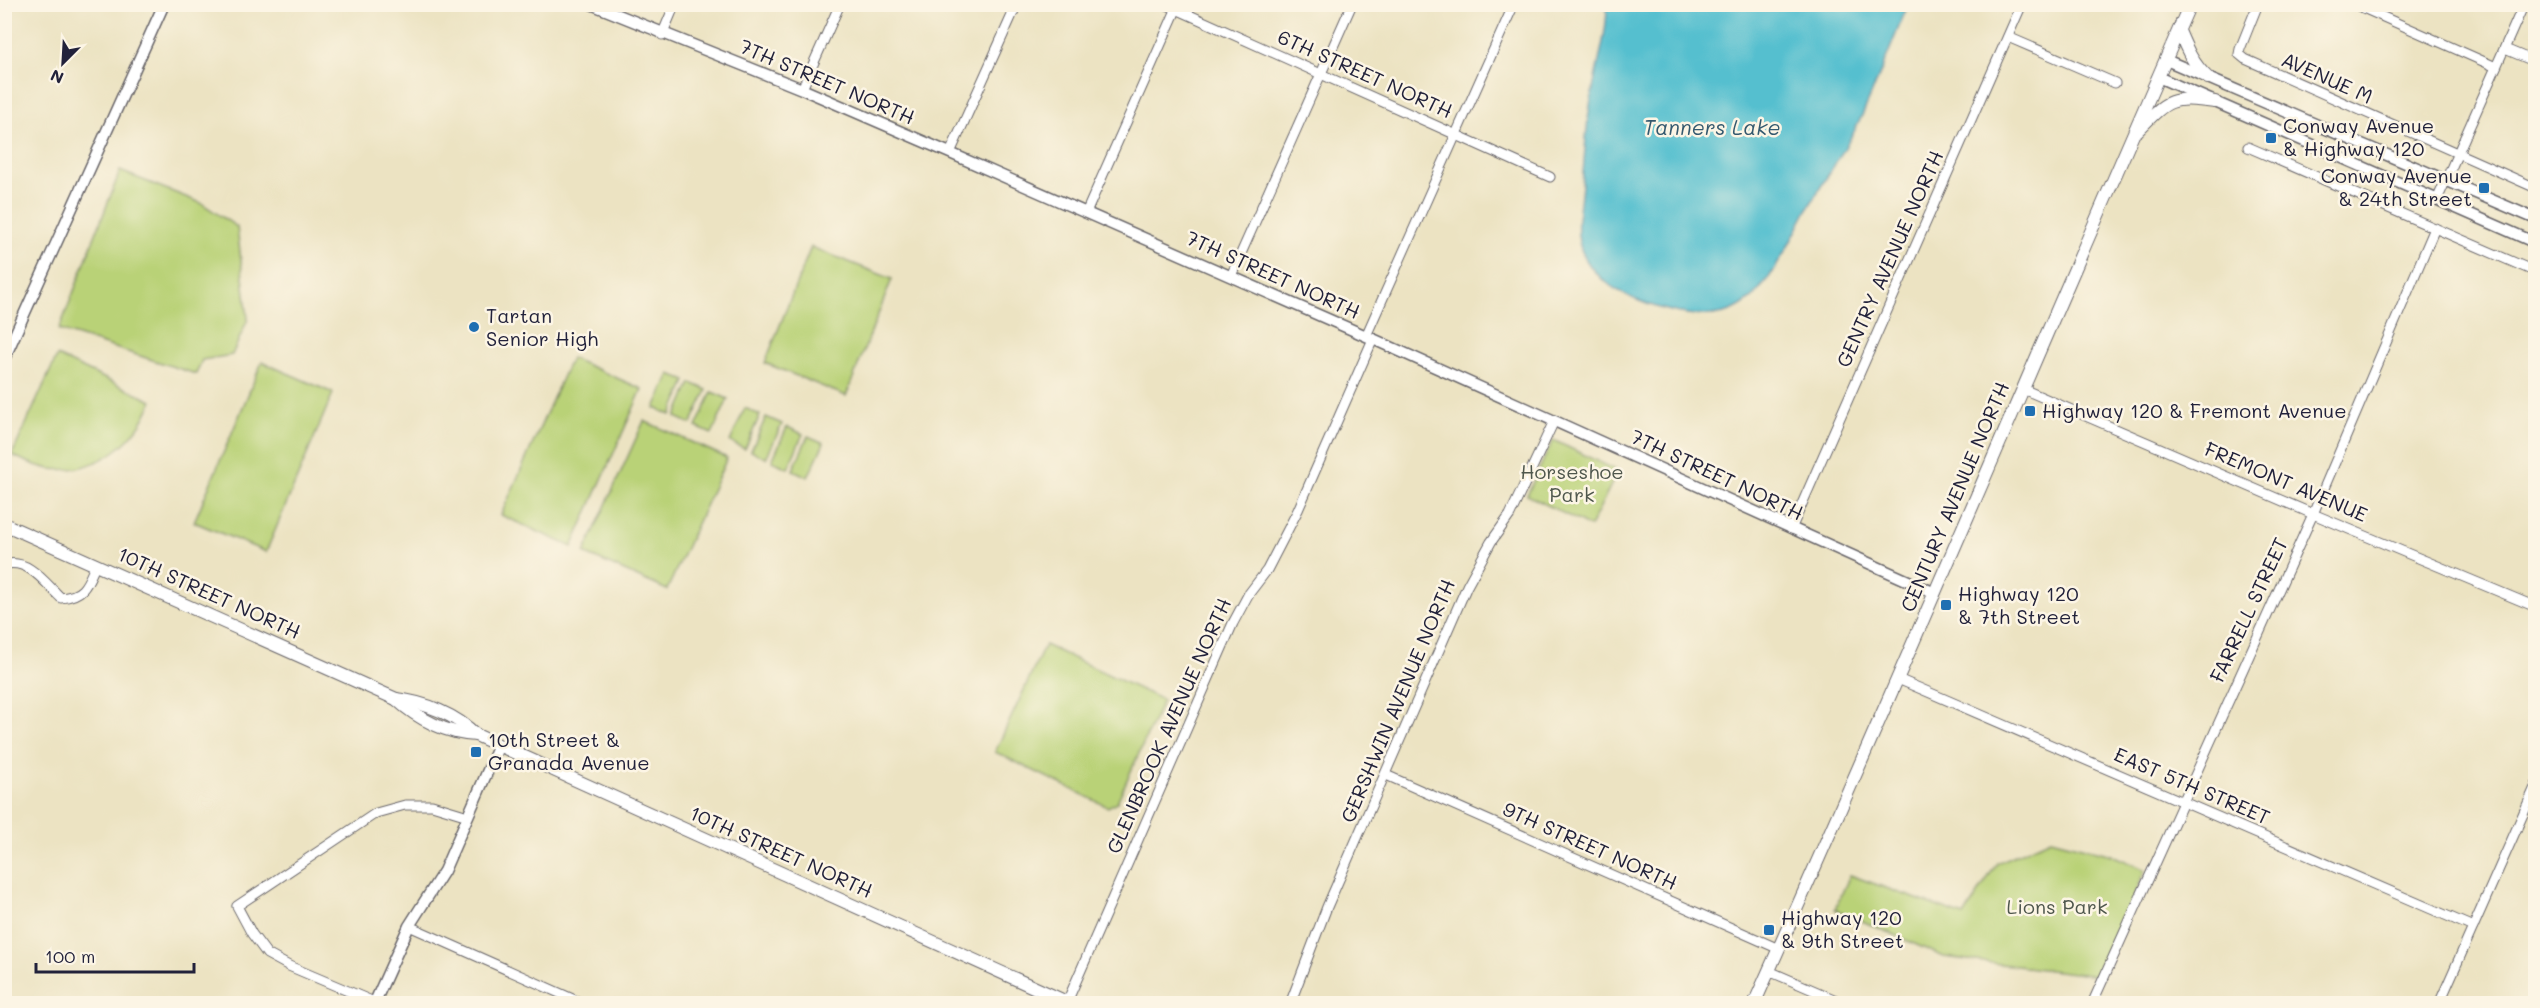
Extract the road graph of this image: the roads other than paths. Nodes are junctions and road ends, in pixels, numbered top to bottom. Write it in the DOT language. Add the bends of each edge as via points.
graph roads {
  1 [pos="164,4"];
  2 [pos="591,4"];
  3 [pos="675,4"];
  4 [pos="840,4"];
  5 [pos="1017,4"];
  6 [pos="1165,4"];
  7 [pos="1352,4"];
  8 [pos="1514,4"];
  9 [pos="2022,4"];
  10 [pos="2190,4"];
  11 [pos="2258,4"];
  12 [pos="2354,4"];
  13 [pos="2524,4"];
  14 [pos="1176,10"];
  15 [pos="2179,31"];
  16 [pos="662,34"];
  17 [pos="2008,37"];
  18 [pos="2505,49"];
  19 [pos="2166,60"];
  20 [pos="2535,62"];
  21 [pos="2496,67"];
  22 [pos="1321,75"];
  23 [pos="2158,77"];
  24 [pos="2208,78"];
  25 [pos="2115,83"];
  26 [pos="802,89"];
  27 [pos="2215,102"];
  28 [pos="1458,135"];
  29 [pos="2132,136"];
  30 [pos="2248,147"];
  31 [pos="950,153"];
  32 [pos="2457,155"];
  33 [pos="1550,177"];
  34 [pos="2445,180"];
  35 [pos="2535,188"];
  36 [pos="2436,200"];
  37 [pos="1086,213"];
  38 [pos="2535,219"];
  39 [pos="2435,228"];
  40 [pos="2535,243"];
  41 [pos="2535,272"];
  42 [pos="1231,276"];
  43 [pos="1370,338"];
  44 [pos="4,359"];
  45 [pos="2023,389"];
  46 [pos="1554,421"];
  47 [pos="2313,514"];
  48 [pos="4,524"];
  49 [pos="1791,529"];
  50 [pos="96,564"];
  51 [pos="4,565"];
  52 [pos="1935,593"];
  53 [pos="2535,607"];
  54 [pos="1898,679"];
  55 [pos="498,745"];
  56 [pos="1386,775"];
  57 [pos="2535,784"];
  58 [pos="2181,801"];
  59 [pos="468,816"];
  60 [pos="409,926"];
  61 [pos="2473,927"];
  62 [pos="1779,949"];
  63 [pos="1769,971"];
  64 [pos="374,1003"];
  65 [pos="1069,1003"];
  66 [pos="584,1004"];
  67 [pos="1290,1004"];
  68 [pos="1754,1004"];
  69 [pos="1845,1004"];
  70 [pos="2092,1004"];
  71 [pos="2439,1004"];
  1 -- 44 [label="street"];
  2 -- 16 [label="street, 7TH STREET NORTH"];
  3 -- 16 [label="street"];
  4 -- 26 [label="street"];
  5 -- 31 [label="street"];
  6 -- 14 [label="street, 6TH STREET NORTH"];
  7 -- 22 [label="street"];
  8 -- 28 [label="street, GLENBROOK AVENUE NORTH"];
  9 -- 17 [label="street, GENTRY AVENUE NORTH"];
  10 -- 15 [label="main road, CENTURY AVENUE NORTH"];
  11 -- 32 [label="street, AVENUE M" via="2239,54 2252,64"];
  12 -- 21 [label="street"];
  13 -- 18 [label="street"];
  14 -- 22 [label="street, 6TH STREET NORTH"];
  14 -- 37 [label="street"];
  15 -- 19 [label="main road, CENTURY AVENUE NORTH"];
  15 -- 24 [label="main road" via="2196,67"];
  16 -- 26 [label="street, 7TH STREET NORTH"];
  17 -- 25 [label="street"];
  17 -- 49 [label="street, GENTRY AVENUE NORTH"];
  18 -- 20 [label="street"];
  18 -- 21 [label="street"];
  19 -- 23 [label="main road, CENTURY AVENUE NORTH"];
  19 -- 24 [label="street"];
  21 -- 32 [label="street"];
  22 -- 28 [label="street, 6TH STREET NORTH"];
  22 -- 42 [label="street"];
  23 -- 27 [label="street"];
  23 -- 29 [label="main road, CENTURY AVENUE NORTH"];
  24 -- 34 [label="street"];
  26 -- 31 [label="street, 7TH STREET NORTH"];
  27 -- 29 [label="main road" via="2169,102"];
  27 -- 36 [label="street"];
  28 -- 33 [label="street, 6TH STREET NORTH"];
  28 -- 43 [label="street, GLENBROOK AVENUE NORTH"];
  29 -- 45 [label="main road, CENTURY AVENUE NORTH"];
  30 -- 39 [label="street"];
  31 -- 37 [label="street, 7TH STREET NORTH"];
  32 -- 34 [label="street"];
  32 -- 35 [label="street, AVENUE M"];
  34 -- 36 [label="street"];
  34 -- 38 [label="street"];
  36 -- 40 [label="street"];
  37 -- 42 [label="street, 7TH STREET NORTH"];
  39 -- 41 [label="street"];
  39 -- 47 [label="street, FARRELL STREET"];
  42 -- 43 [label="street, 7TH STREET NORTH"];
  43 -- 46 [label="street, 7TH STREET NORTH"];
  43 -- 65 [label="street, GLENBROOK AVENUE NORTH" via="1298,510 1267,570 1233,623"];
  45 -- 47 [label="street, FREMONT AVENUE"];
  45 -- 52 [label="main road, CENTURY AVENUE NORTH"];
  46 -- 49 [label="street, 7TH STREET NORTH"];
  46 -- 56 [label="street, GERSHWIN AVENUE NORTH" via="1510,515 1467,586"];
  47 -- 53 [label="street, FREMONT AVENUE"];
  47 -- 58 [label="street, FARRELL STREET"];
  48 -- 50 [label="main road, 10TH STREET NORTH"];
  49 -- 52 [label="street, 7TH STREET NORTH"];
  50 -- 51 [label="street" via="85,588 75,597 61,598 28,567 19,563"];
  50 -- 55 [label="main road, 10TH STREET NORTH" via="396,699 411,713 444,728"];
  52 -- 54 [label="main road, CENTURY AVENUE NORTH"];
  54 -- 58 [label="street, EAST 5TH STREET"];
  54 -- 62 [label="main road, CENTURY AVENUE NORTH"];
  55 -- 59 [label="street"];
  55 -- 65 [label="main road, 10TH STREET NORTH"];
  56 -- 62 [label="street, 9TH STREET NORTH"];
  56 -- 67 [label="street, GERSHWIN AVENUE NORTH" via="1327,907"];
  57 -- 61 [label="street"];
  58 -- 61 [label="street, EAST 5TH STREET"];
  58 -- 70 [label="street, FARRELL STREET"];
  59 -- 60 [label="street" via="444,870"];
  59 -- 64 [label="street" via="432,805 405,804 376,813 237,906 267,954"];
  60 -- 64 [label="street"];
  60 -- 66 [label="street"];
  61 -- 71 [label="street"];
  62 -- 63 [label="main road, CENTURY AVENUE NORTH"];
  63 -- 68 [label="main road, CENTURY AVENUE NORTH"];
  63 -- 69 [label="street"];
}
